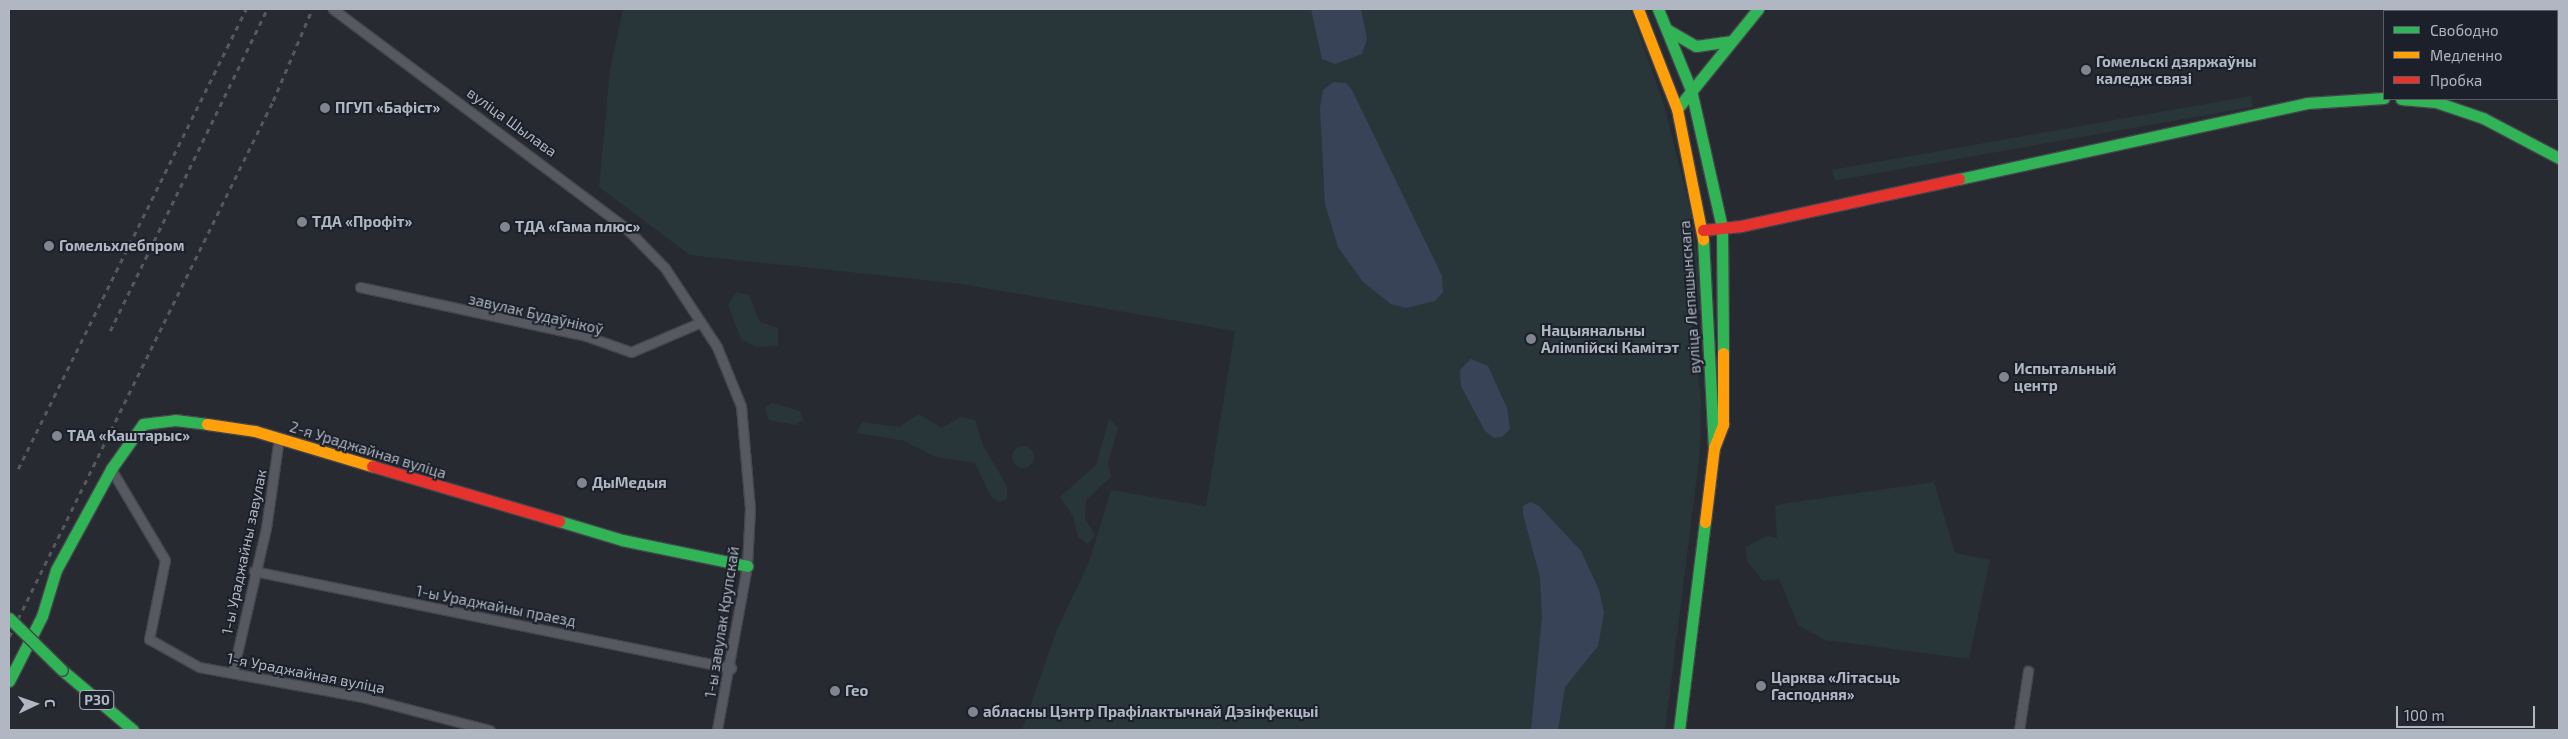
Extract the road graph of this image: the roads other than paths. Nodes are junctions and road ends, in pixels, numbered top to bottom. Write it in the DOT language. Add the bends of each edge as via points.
graph roads {
  1 [pos="333,9"];
  2 [pos="1638,9"];
  3 [pos="1658,9"];
  4 [pos="1758,9"];
  5 [pos="1666,28"];
  6 [pos="1731,41"];
  7 [pos="1691,90"];
  8 [pos="2383,98"];
  9 [pos="2412,100"];
  10 [pos="1677,108"];
  11 [pos="2559,158"];
  12 [pos="1722,228"];
  13 [pos="1703,230"];
  14 [pos="665,268"];
  15 [pos="360,287"];
  16 [pos="701,322"];
  17 [pos="280,438"];
  18 [pos="1714,448"];
  19 [pos="111,469"];
  20 [pos="748,566"];
  21 [pos="254,572"];
  22 [pos="9,618"];
  23 [pos="731,668"];
  24 [pos="233,671"];
  25 [pos="2028,671"];
  26 [pos="9,682"];
  27 [pos="133,730"];
  28 [pos="490,730"];
  29 [pos="717,730"];
  30 [pos="1679,730"];
  31 [pos="2019,730"];
  1 -- 14 [label="street, вуліца Шылава" via="584,192"];
  2 -- 10 [label="main road, вуліца Лепяшынскага"];
  3 -- 5 [label="main road, вуліца Лепяшынскага"];
  4 -- 6 [label="main road"];
  5 -- 6 [label="main road" via="1677,39 1696,46"];
  5 -- 7 [label="main road, вуліца Лепяшынскага"];
  6 -- 7 [label="main road"];
  7 -- 10 [label="main road"];
  7 -- 12 [label="main road, вуліца Лепяшынскага"];
  8 -- 12 [label="main road" via="2286,107"];
  9 -- 11 [label="main road" via="2436,102 2483,118"];
  10 -- 13 [label="main road, вуліца Лепяшынскага"];
  12 -- 13 [label="main road"];
  12 -- 18 [label="main road, вуліца Лепяшынскага" via="1723,424"];
  13 -- 18 [label="main road, вуліца Лепяшынскага"];
  14 -- 16 [label="street, 1-ы завулак Крупскай"];
  15 -- 16 [label="street, завулак Будаўнікоў" via="586,336 631,352"];
  16 -- 20 [label="street, 1-ы завулак Крупскай" via="729,372 745,425 750,508"];
  17 -- 19 [label="main road, 2-я Ураджайная вуліца" via="175,420 143,424"];
  17 -- 20 [label="main road, 2-я Ураджайная вуліца" via="622,540"];
  17 -- 21 [label="street, 1-ы Ураджайны завулак" via="277,475"];
  18 -- 30 [label="main road, вуліца Лепяшынскага"];
  19 -- 24 [label="street, 1-я Ураджайная вуліца" via="165,560 150,639 198,667"];
  19 -- 26 [label="main road, 2-я Ураджайная вуліца" via="56,570 42,616"];
  20 -- 23 [label="street, 1-ы завулак Крупскай"];
  21 -- 23 [label="street, 1-ы Ураджайны праезд"];
  21 -- 24 [label="street, 1-ы Ураджайны завулак"];
  22 -- 27 [label="main road, Р30, bridge" via="62,670"];
  23 -- 29 [label="street, 1-ы завулак Крупскай"];
  24 -- 28 [label="street, 1-я Ураджайная вуліца" via="299,688 362,697"];
  25 -- 31 [label="street"];
}
